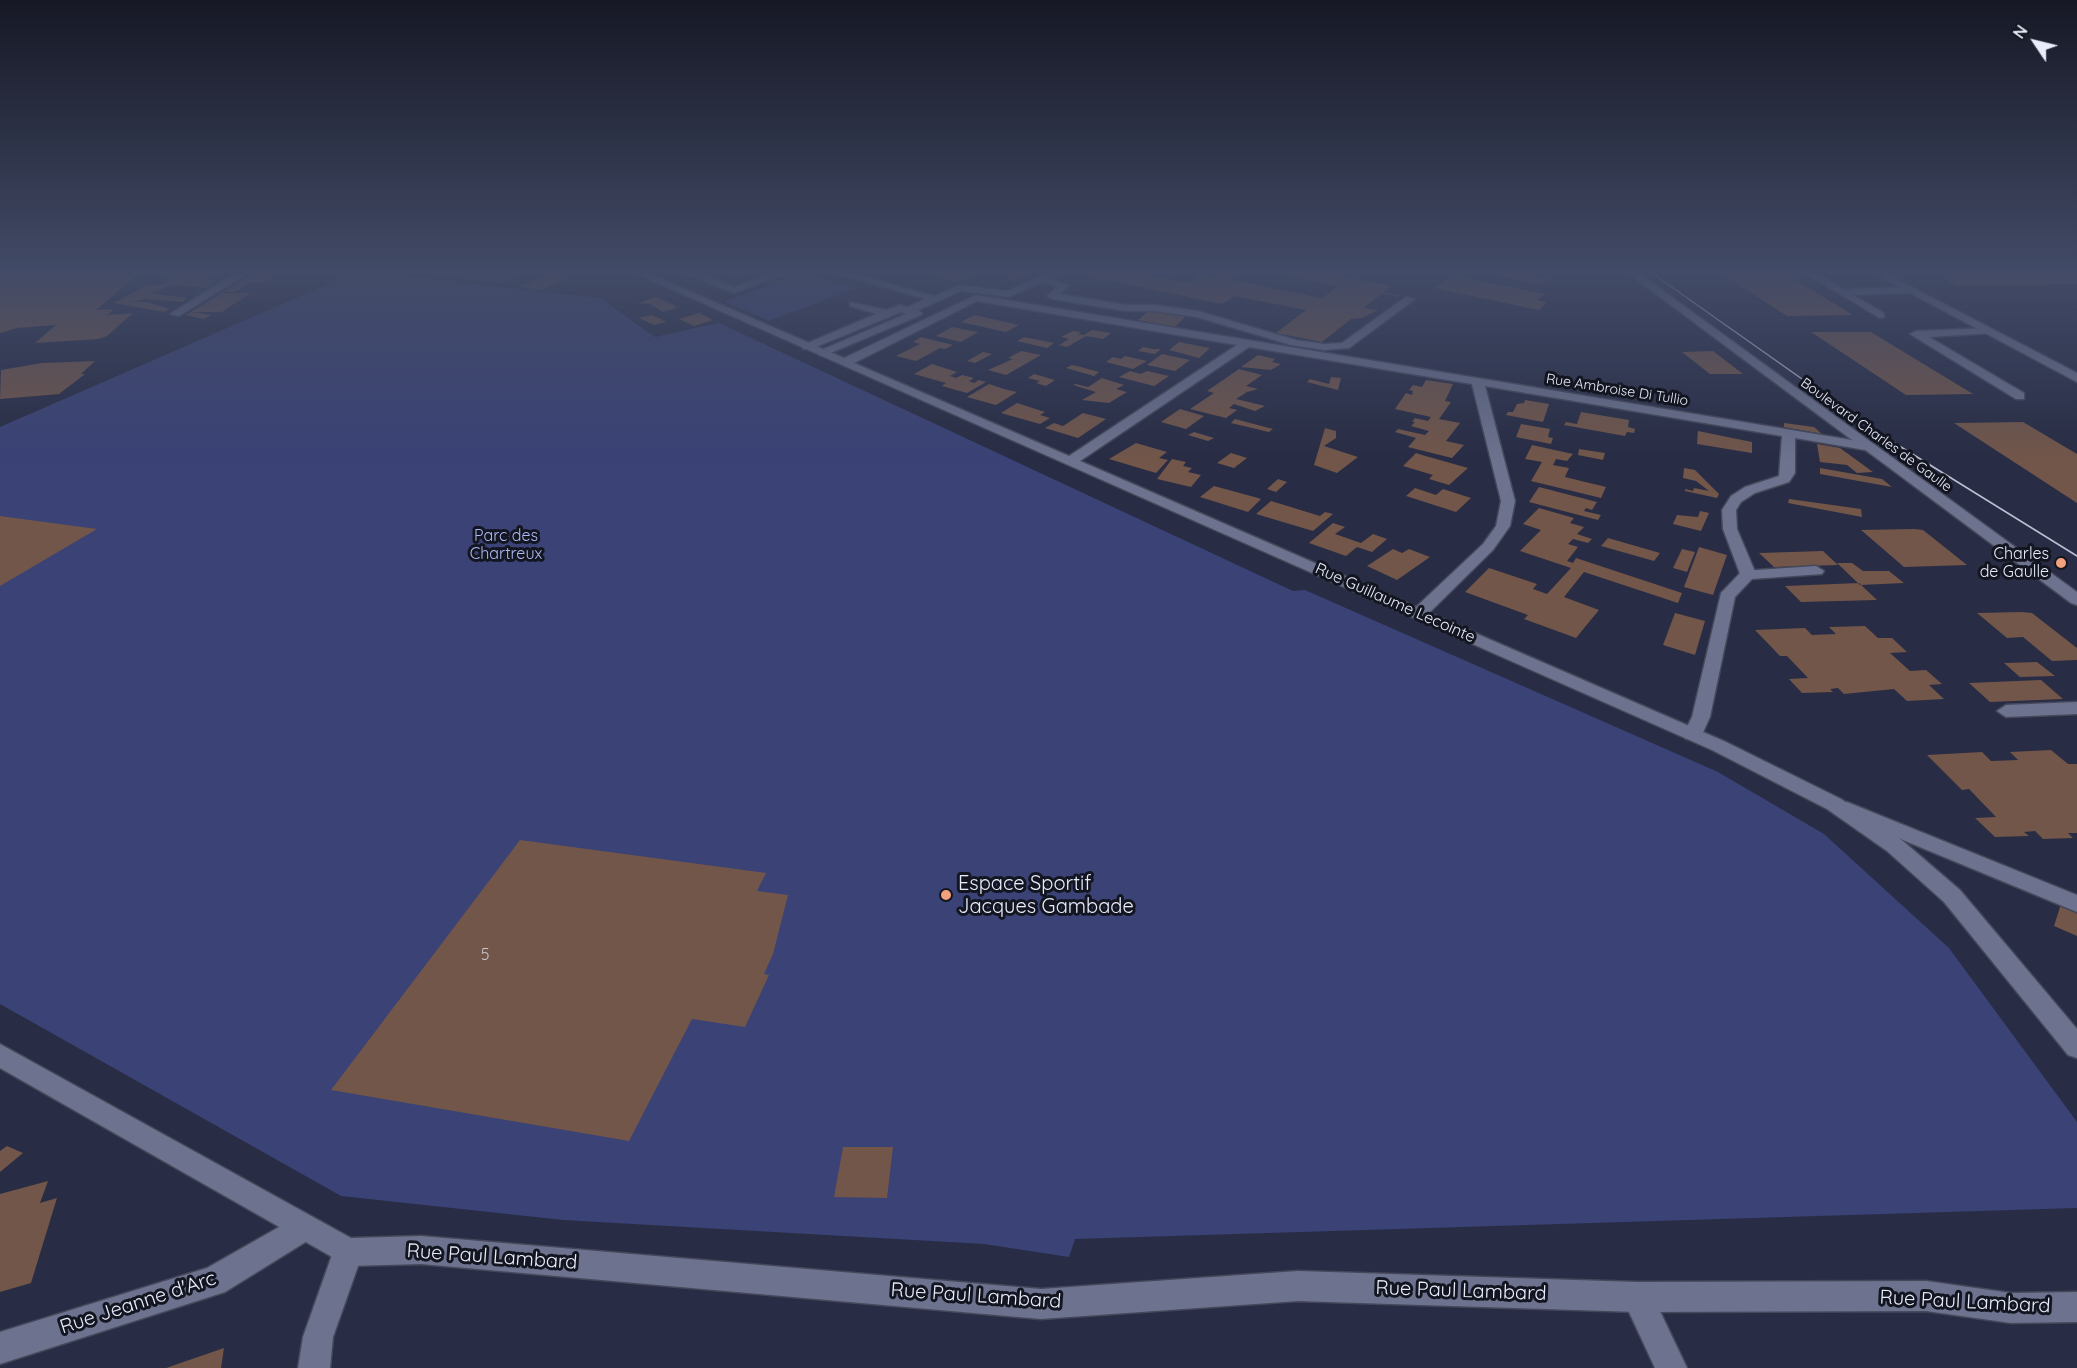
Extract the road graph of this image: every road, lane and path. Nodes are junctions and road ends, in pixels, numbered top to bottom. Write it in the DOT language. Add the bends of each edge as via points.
graph roads {
  1 [pos="779,335"];
  2 [pos="836,335"];
  3 [pos="866,335"];
  4 [pos="901,335"];
  5 [pos="1192,335"];
  6 [pos="1214,335"];
  7 [pos="1268,335"];
  8 [pos="1360,335"];
  9 [pos="1716,335"];
  10 [pos="1917,335"];
  11 [pos="1993,335"];
  12 [pos="1210,338"];
  13 [pos="1246,344"];
  14 [pos="807,347"];
  15 [pos="823,353"];
  16 [pos="844,363"];
  17 [pos="2077,378"];
  18 [pos="1479,382"];
  19 [pos="2020,396"];
  20 [pos="1790,434"];
  21 [pos="1865,446"];
  22 [pos="1070,461"];
  23 [pos="1816,571"];
  24 [pos="1748,574"];
  25 [pos="2077,600"];
  26 [pos="1419,613"];
  27 [pos="2077,708"];
  28 [pos="2006,711"];
  29 [pos="1693,735"];
  30 [pos="1834,804"];
  31 [pos="2077,904"];
  32 [pos="2077,1047"];
  33 [pos="0,1055"];
  34 [pos="302,1228"];
  35 [pos="348,1252"];
  36 [pos="1637,1297"];
  37 [pos="2077,1307"];
  38 [pos="0,1348"];
  39 [pos="314,1368"];
  40 [pos="1671,1368"];
  1 -- 14 [label="street, Rue Guillaume Lecointe"];
  2 -- 14 [label="street"];
  3 -- 15 [label="street"];
  4 -- 16 [label="street, Rue Ambroise Di Tullio"];
  5 -- 12 [label="street, Rue Ambroise Di Tullio"];
  6 -- 12 [label="street"];
  7 -- 8 [label="street" via="1324,347 1345,346"];
  9 -- 21 [label="street, Boulevard Charles de Gaulle"];
  10 -- 19 [label="street"];
  11 -- 17 [label="street"];
  12 -- 13 [label="street, Rue Ambroise Di Tullio"];
  13 -- 18 [label="street, Rue Ambroise Di Tullio"];
  13 -- 22 [label="street"];
  14 -- 15 [label="street, Rue Guillaume Lecointe"];
  15 -- 16 [label="street, Rue Guillaume Lecointe"];
  16 -- 22 [label="street, Rue Guillaume Lecointe"];
  18 -- 20 [label="street, Rue Ambroise Di Tullio"];
  18 -- 26 [label="street" via="1508,501 1503,526 1488,547"];
  20 -- 21 [label="street, Rue Ambroise Di Tullio"];
  20 -- 24 [label="street" via="1788,473 1784,479 1750,490 1736,499 1729,510 1730,529"];
  21 -- 25 [label="street, Boulevard Charles de Gaulle"];
  22 -- 26 [label="street, Rue Guillaume Lecointe"];
  23 -- 24 [label="street"];
  24 -- 29 [label="street" via="1726,596 1701,717"];
  26 -- 29 [label="street, Rue Guillaume Lecointe"];
  27 -- 28 [label="street"];
  29 -- 30 [label="street, Rue Guillaume Lecointe"];
  30 -- 31 [label="street"];
  30 -- 32 [label="street, Rue Guillaume Lecointe" via="1895,846 1952,896"];
  33 -- 34 [label="street, Rue Paul Lambard"];
  34 -- 35 [label="street, Rue Paul Lambard"];
  34 -- 38 [label="street, Rue Jeanne d'Arc" via="214,1281"];
  35 -- 36 [label="street, Rue Paul Lambard" via="421,1250 1041,1304 1298,1286"];
  35 -- 39 [label="street" via="318,1337"];
  36 -- 37 [label="street, Rue Paul Lambard" via="1926,1296 2012,1308"];
  36 -- 40 [label="street"];
}
